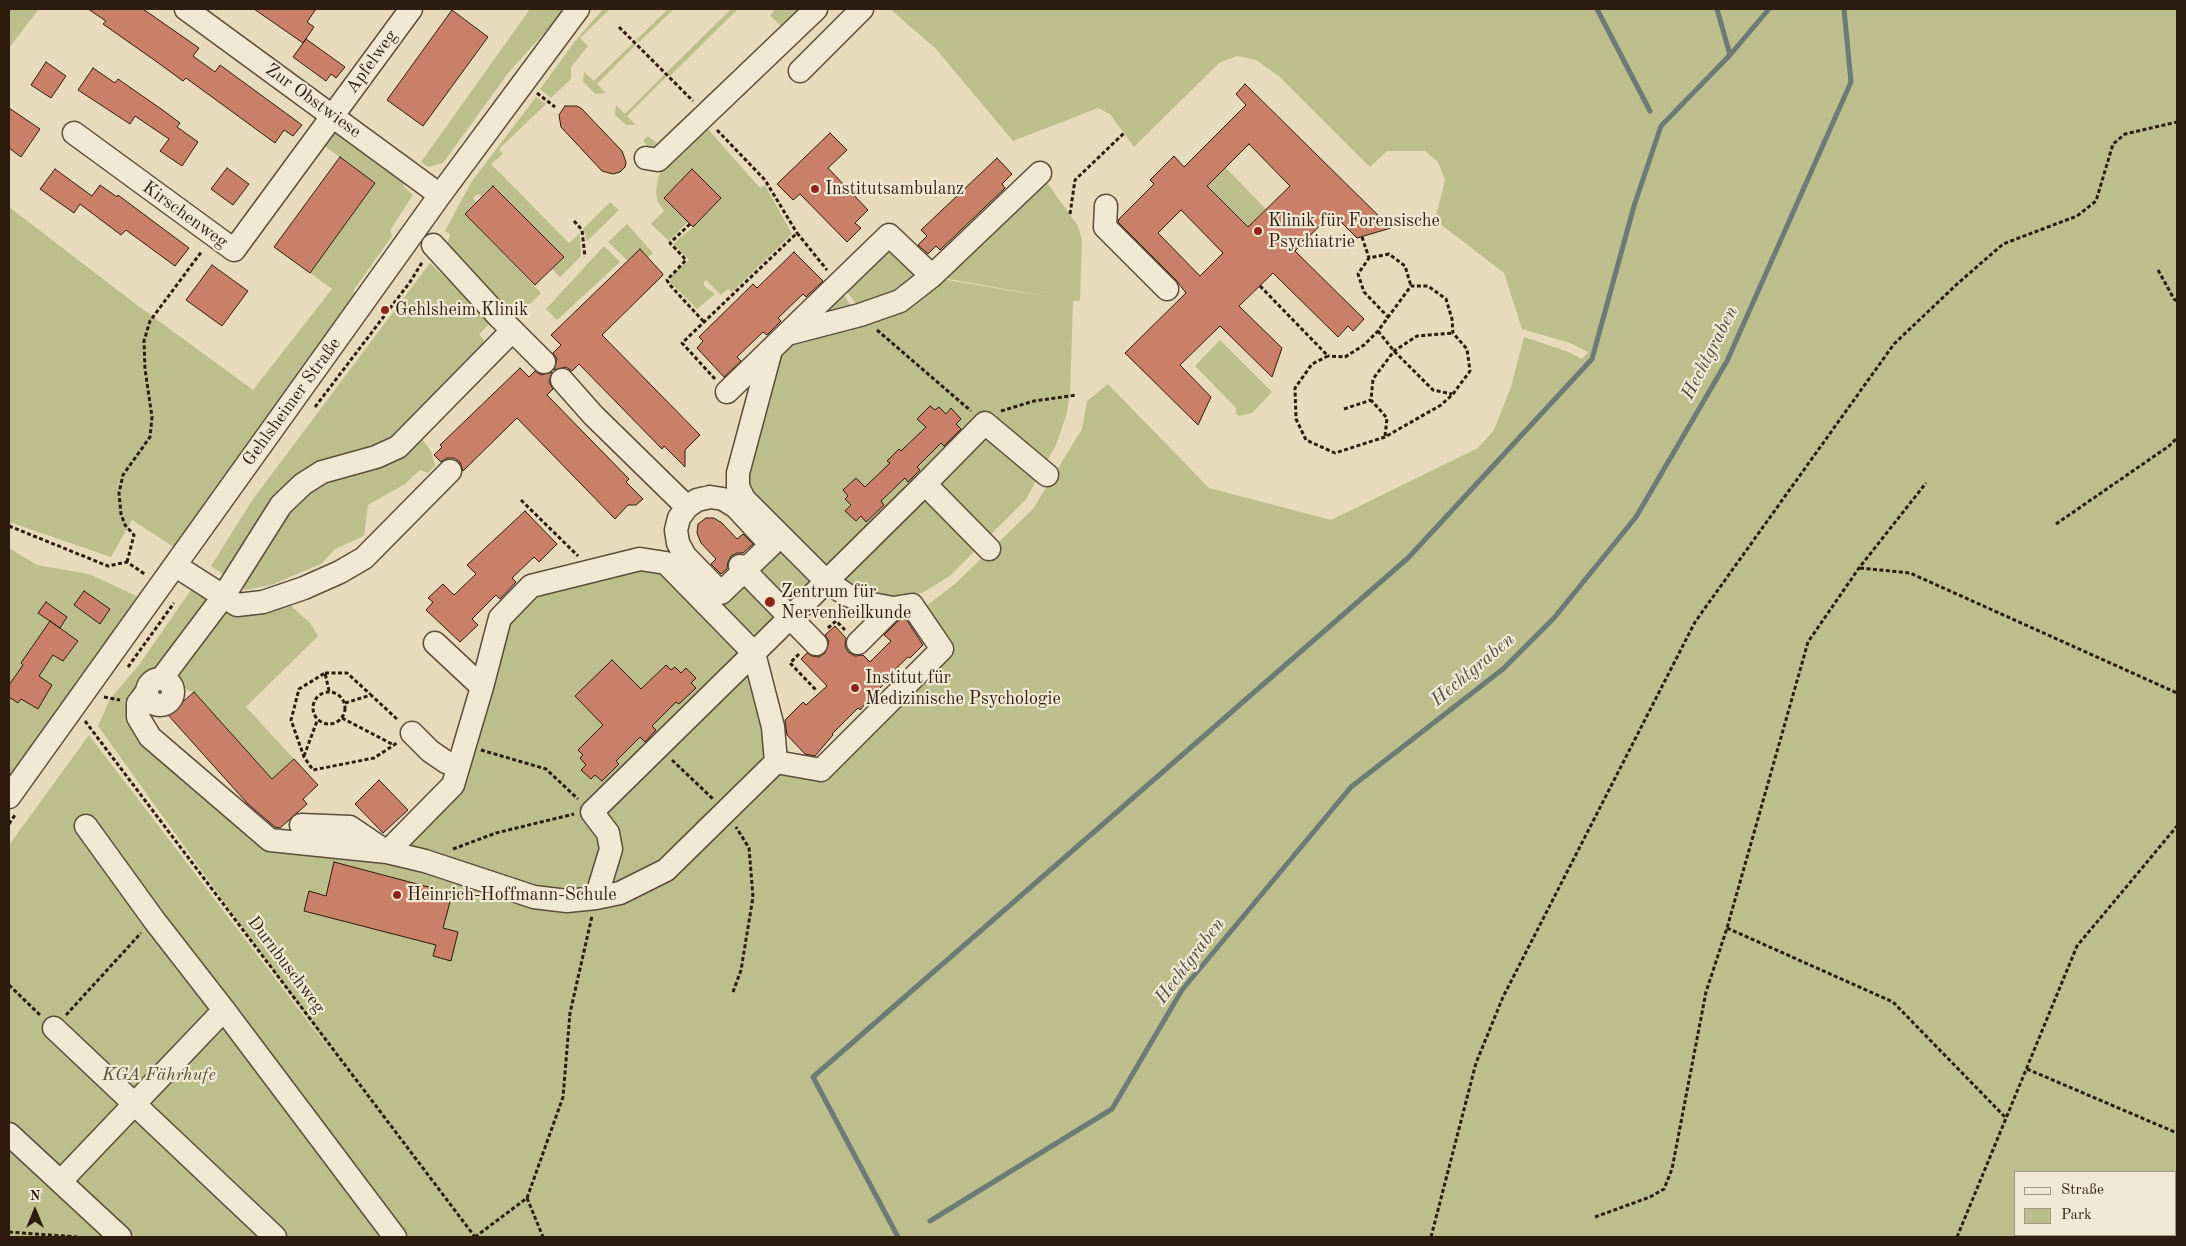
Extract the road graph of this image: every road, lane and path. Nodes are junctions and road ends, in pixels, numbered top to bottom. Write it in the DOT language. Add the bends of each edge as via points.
graph roads {
  1 [pos="186,9"];
  2 [pos="411,9"];
  3 [pos="578,9"];
  4 [pos="816,9"];
  5 [pos="862,9"];
  6 [pos="619,27"];
  7 [pos="800,71"];
  8 [pos="533,90"];
  9 [pos="555,107"];
  10 [pos="705,115"];
  11 [pos="334,116"];
  12 [pos="2177,122"];
  13 [pos="74,133"];
  14 [pos="1124,133"];
  15 [pos="646,158"];
  16 [pos="1040,173"];
  17 [pos="440,195"];
  18 [pos="1106,206"];
  19 [pos="1070,214"];
  20 [pos="574,221"];
  21 [pos="690,224"];
  22 [pos="797,233"];
  23 [pos="214,235"];
  24 [pos="1362,237"];
  25 [pos="433,245"];
  26 [pos="585,257"];
  27 [pos="1369,258"];
  28 [pos="2158,270"];
  29 [pos="932,276"];
  30 [pos="1260,286"];
  31 [pos="1411,286"];
  32 [pos="1166,289"];
  33 [pos="2177,301"];
  34 [pos="1389,318"];
  35 [pos="704,322"];
  36 [pos="512,331"];
  37 [pos="1378,331"];
  38 [pos="789,333"];
  39 [pos="1453,333"];
  40 [pos="771,350"];
  41 [pos="1394,351"];
  42 [pos="1328,356"];
  43 [pos="544,362"];
  44 [pos="562,380"];
  45 [pos="727,392"];
  46 [pos="1453,394"];
  47 [pos="1371,400"];
  48 [pos="1344,409"];
  49 [pos="1385,437"];
  50 [pos="2177,438"];
  51 [pos="450,470"];
  52 [pos="1047,475"];
  53 [pos="1926,482"];
  54 [pos="924,484"];
  55 [pos="521,500"];
  56 [pos="687,507"];
  57 [pos="2056,524"];
  58 [pos="9,526"];
  59 [pos="989,549"];
  60 [pos="126,562"];
  61 [pos="176,566"];
  62 [pos="742,568"];
  63 [pos="1859,568"];
  64 [pos="594,572"];
  65 [pos="155,581"];
  66 [pos="826,581"];
  67 [pos="223,597"];
  68 [pos="893,608"];
  69 [pos="790,616"];
  70 [pos="435,643"];
  71 [pos="858,643"];
  72 [pos="816,644"];
  73 [pos="754,654"];
  74 [pos="325,673"];
  75 [pos="482,688"];
  76 [pos="329,691"];
  77 [pos="2177,693"];
  78 [pos="371,695"];
  79 [pos="344,703"];
  80 [pos="73,709"];
  81 [pos="342,718"];
  82 [pos="318,721"];
  83 [pos="403,739"];
  84 [pos="658,746"];
  85 [pos="461,755"];
  86 [pos="304,757"];
  87 [pos="776,762"];
  88 [pos="9,797"];
  89 [pos="592,812"];
  90 [pos="726,812"];
  91 [pos="300,825"];
  92 [pos="86,826"];
  93 [pos="2177,826"];
  94 [pos="386,852"];
  95 [pos="426,862"];
  96 [pos="596,898"];
  97 [pos="154,920"];
  98 [pos="1727,928"];
  99 [pos="9,985"];
  100 [pos="732,992"];
  101 [pos="224,1010"];
  102 [pos="54,1028"];
  103 [pos="2027,1069"];
  104 [pos="135,1106"];
  105 [pos="2006,1118"];
  106 [pos="2177,1132"];
  107 [pos="9,1134"];
  108 [pos="61,1181"];
  109 [pos="527,1198"];
  110 [pos="1595,1217"];
  111 [pos="9,1232"];
  112 [pos="77,1237"];
  113 [pos="120,1237"];
  114 [pos="275,1237"];
  115 [pos="395,1237"];
  116 [pos="475,1237"];
  117 [pos="543,1237"];
  118 [pos="1431,1237"];
  119 [pos="1957,1237"];
  1 -- 11 [label="street, Zur Obstwiese"];
  2 -- 11 [label="street, Apfelweg"];
  3 -- 17 [label="street, Gehlsheimer Straße"];
  4 -- 10 [label="street"];
  5 -- 7 [label="street"];
  6 -- 10 [label="path"];
  8 -- 9 [label="path"];
  10 -- 15 [label="street" via="658,160"];
  10 -- 22 [label="path" via="766,180"];
  11 -- 17 [label="street, Zur Obstwiese"];
  11 -- 23 [label="street, Kirschenweg" via="234,250"];
  12 -- 118 [label="path" via="2125,134 2114,144 2096,201 2077,216 2004,244 1894,344 1695,622 1503,997 1476,1063"];
  13 -- 23 [label="street, Kirschenweg"];
  14 -- 19 [label="path" via="1075,180"];
  16 -- 29 [label="street"];
  17 -- 61 [label="street, Gehlsheimer Straße"];
  18 -- 32 [label="street" via="1105,227"];
  20 -- 26 [label="path" via="582,230"];
  21 -- 35 [label="path" via="670,243 686,260 667,280"];
  23 -- 60 [label="path" via="150,321 144,341 152,423 150,437 123,474 121,484 121,514 125,525 134,534"];
  24 -- 27 [label="path"];
  25 -- 36 [label="street"];
  27 -- 31 [label="path" via="1389,254 1405,266"];
  27 -- 34 [label="path" via="1358,274 1364,292"];
  28 -- 33 [label="path"];
  29 -- 38 [label="street" via="900,301"];
  29 -- 38 [label="street" via="889,235"];
  30 -- 42 [label="path"];
  31 -- 34 [label="path"];
  31 -- 39 [label="path" via="1428,286 1446,299"];
  34 -- 37 [label="path"];
  36 -- 43 [label="street"];
  36 -- 67 [label="street" via="398,446 376,457 322,472 302,484 281,504"];
  37 -- 41 [label="path"];
  37 -- 42 [label="path" via="1345,357"];
  38 -- 40 [label="street"];
  39 -- 41 [label="path" via="1418,336"];
  39 -- 46 [label="path" via="1467,348 1470,371"];
  40 -- 45 [label="street"];
  40 -- 66 [label="street" via="738,473 738,486 751,506"];
  41 -- 46 [label="path" via="1433,390"];
  41 -- 47 [label="path" via="1373,378"];
  42 -- 49 [label="path" via="1312,364 1295,388 1296,418 1306,440 1335,453"];
  44 -- 56 [label="street"];
  46 -- 49 [label="path" via="1441,405"];
  47 -- 48 [label="path"];
  47 -- 49 [label="path" via="1387,418"];
  50 -- 57 [label="path"];
  51 -- 67 [label="street" via="364,558 340,572 263,602 237,605"];
  52 -- 54 [label="street" via="985,423"];
  53 -- 63 [label="path"];
  54 -- 59 [label="street"];
  54 -- 66 [label="street"];
  55 -- 64 [label="path"];
  56 -- 62 [label="street" via="676,530 685,556 722,593"];
  56 -- 62 [label="street" via="710,497 723,499 736,507 771,544"];
  58 -- 60 [label="path" via="108,566"];
  60 -- 65 [label="path"];
  61 -- 65 [label="street, Gehlsheimer Straße"];
  61 -- 67 [label="street"];
  62 -- 69 [label="street"];
  63 -- 77 [label="path" via="1910,573"];
  63 -- 98 [label="path" via="1808,642"];
  64 -- 73 [label="street" via="640,559 666,563"];
  64 -- 75 [label="street" via="532,586 500,618"];
  65 -- 80 [label="street, Gehlsheimer Straße"];
  66 -- 68 [label="street" via="847,595"];
  66 -- 69 [label="street"];
  67 -- 94 [label="street" via="138,703 138,718 150,737 270,840"];
  68 -- 71 [label="street"];
  68 -- 87 [label="street" via="912,605 942,649 821,770"];
  69 -- 72 [label="street"];
  69 -- 73 [label="street"];
  70 -- 75 [label="street"];
  73 -- 84 [label="street"];
  73 -- 87 [label="street" via="772,727"];
  74 -- 76 [label="path"];
  74 -- 78 [label="path" via="346,674"];
  74 -- 86 [label="path" via="299,689 291,720"];
  75 -- 85 [label="street"];
  76 -- 79 [label="path" via="339,695"];
  76 -- 82 [label="path" via="317,696 314,702 312,709"];
  78 -- 79 [label="path"];
  78 -- 83 [label="path"];
  79 -- 81 [label="path"];
  80 -- 88 [label="street, Gehlsheimer Straße"];
  80 -- 116 [label="path, Durnbuschweg"];
  81 -- 82 [label="path" via="330,725"];
  81 -- 83 [label="path"];
  82 -- 86 [label="path"];
  83 -- 85 [label="street" via="446,762"];
  83 -- 86 [label="path" via="374,758 313,770"];
  84 -- 89 [label="street"];
  84 -- 90 [label="path"];
  85 -- 89 [label="path" via="546,770"];
  85 -- 94 [label="street" via="453,785"];
  87 -- 90 [label="street"];
  89 -- 95 [label="path" via="564,815 496,833"];
  89 -- 96 [label="street" via="608,833 611,850"];
  90 -- 96 [label="street" via="666,870 620,894"];
  90 -- 100 [label="path" via="749,848 753,898 741,970"];
  91 -- 94 [label="street" via="350,827"];
  92 -- 97 [label="street"];
  93 -- 103 [label="path" via="2077,946"];
  94 -- 95 [label="street"];
  95 -- 96 [label="street" via="534,897 567,901"];
  96 -- 109 [label="path" via="570,1013 563,1097"];
  97 -- 101 [label="street"];
  97 -- 102 [label="path"];
  98 -- 105 [label="path" via="1893,1002"];
  98 -- 110 [label="path" via="1706,992 1672,1169 1664,1189"];
  99 -- 102 [label="path"];
  101 -- 104 [label="street"];
  101 -- 115 [label="street"];
  102 -- 104 [label="street"];
  103 -- 105 [label="path"];
  103 -- 106 [label="path"];
  104 -- 108 [label="street"];
  104 -- 114 [label="street"];
  105 -- 119 [label="path"];
  107 -- 108 [label="street"];
  108 -- 113 [label="street"];
  109 -- 116 [label="path"];
  109 -- 117 [label="path"];
  111 -- 112 [label="path"];
}
